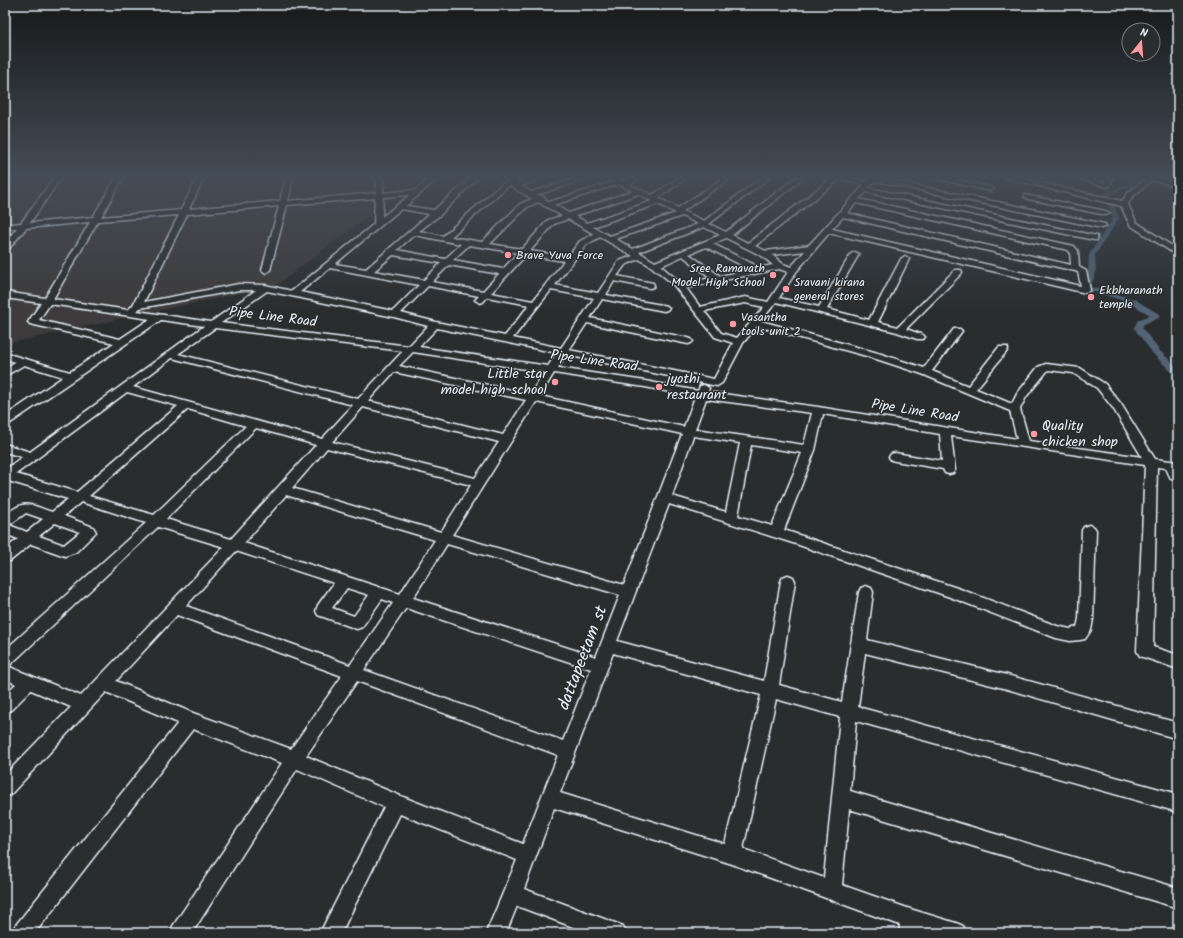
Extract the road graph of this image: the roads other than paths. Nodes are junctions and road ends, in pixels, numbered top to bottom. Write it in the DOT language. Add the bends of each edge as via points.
graph roads {
  1 [pos="26,222"];
  2 [pos="63,222"];
  3 [pos="94,222"];
  4 [pos="179,222"];
  5 [pos="278,222"];
  6 [pos="381,222"];
  7 [pos="426,222"];
  8 [pos="463,222"];
  9 [pos="507,222"];
  10 [pos="552,222"];
  11 [pos="580,222"];
  12 [pos="599,222"];
  13 [pos="654,222"];
  14 [pos="700,222"];
  15 [pos="707,222"];
  16 [pos="744,222"];
  17 [pos="779,222"];
  18 [pos="835,222"];
  19 [pos="866,222"];
  20 [pos="951,222"];
  21 [pos="1019,222"];
  22 [pos="1081,222"];
  23 [pos="1132,222"];
  24 [pos="957,223"];
  25 [pos="378,224"];
  26 [pos="704,224"];
  27 [pos="24,225"];
  28 [pos="588,226"];
  29 [pos="1102,226"];
  30 [pos="5,227"];
  31 [pos="827,230"];
  32 [pos="414,233"];
  33 [pos="600,234"];
  34 [pos="727,235"];
  35 [pos="445,238"];
  36 [pos="609,239"];
  37 [pos="467,242"];
  38 [pos="707,244"];
  39 [pos="484,245"];
  40 [pos="748,246"];
  41 [pos="812,247"];
  42 [pos="943,247"];
  43 [pos="1082,247"];
  44 [pos="5,248"];
  45 [pos="392,252"];
  46 [pos="523,252"];
  47 [pos="636,254"];
  48 [pos="683,254"];
  49 [pos="764,254"];
  50 [pos="855,254"];
  51 [pos="1178,254"];
  52 [pos="905,259"];
  53 [pos="570,260"];
  54 [pos="448,262"];
  55 [pos="329,265"];
  56 [pos="655,265"];
  57 [pos="780,266"];
  58 [pos="1075,268"];
  59 [pos="266,270"];
  60 [pos="793,270"];
  61 [pos="755,271"];
  62 [pos="368,272"];
  63 [pos="505,272"];
  64 [pos="958,272"];
  65 [pos="612,278"];
  66 [pos="718,279"];
  67 [pos="426,283"];
  68 [pos="650,285"];
  69 [pos="550,287"];
  70 [pos="680,287"];
  71 [pos="265,288"];
  72 [pos="292,294"];
  73 [pos="5,295"];
  74 [pos="600,296"];
  75 [pos="481,298"];
  76 [pos="48,300"];
  77 [pos="772,302"];
  78 [pos="536,304"];
  79 [pos="664,308"];
  80 [pos="134,309"];
  81 [pos="698,310"];
  82 [pos="822,310"];
  83 [pos="395,314"];
  84 [pos="159,317"];
  85 [pos="584,320"];
  86 [pos="873,322"];
  87 [pos="756,323"];
  88 [pos="214,325"];
  89 [pos="435,325"];
  90 [pos="900,330"];
  91 [pos="957,331"];
  92 [pos="920,337"];
  93 [pos="507,340"];
  94 [pos="688,341"];
  95 [pos="122,342"];
  96 [pos="739,342"];
  97 [pos="412,349"];
  98 [pos="1003,349"];
  99 [pos="564,351"];
  100 [pos="170,355"];
  101 [pos="5,356"];
  102 [pos="24,361"];
  103 [pos="392,368"];
  104 [pos="551,370"];
  105 [pos="926,372"];
  106 [pos="5,374"];
  107 [pos="71,376"];
  108 [pos="709,386"];
  109 [pos="125,388"];
  110 [pos="970,390"];
  111 [pos="533,399"];
  112 [pos="362,403"];
  113 [pos="186,405"];
  114 [pos="1015,408"];
  115 [pos="818,410"];
  116 [pos="5,421"];
  117 [pos="254,424"];
  118 [pos="945,431"];
  119 [pos="689,432"];
  120 [pos="507,440"];
  121 [pos="746,440"];
  122 [pos="325,444"];
  123 [pos="1024,444"];
  124 [pos="5,448"];
  125 [pos="809,450"];
  126 [pos="31,456"];
  127 [pos="895,457"];
  128 [pos="1151,462"];
  129 [pos="1175,466"];
  130 [pos="6,475"];
  131 [pos="1178,476"];
  132 [pos="478,483"];
  133 [pos="283,490"];
  134 [pos="79,497"];
  135 [pos="665,498"];
  136 [pos="53,518"];
  137 [pos="732,519"];
  138 [pos="156,521"];
  139 [pos="5,522"];
  140 [pos="5,529"];
  141 [pos="1089,530"];
  142 [pos="776,532"];
  143 [pos="29,538"];
  144 [pos="443,538"];
  145 [pos="234,544"];
  146 [pos="5,557"];
  147 [pos="788,581"];
  148 [pos="349,584"];
  149 [pos="374,592"];
  150 [pos="628,592"];
  151 [pos="866,592"];
  152 [pos="403,601"];
  153 [pos="174,608"];
  154 [pos="608,645"];
  155 [pos="858,645"];
  156 [pos="5,660"];
  157 [pos="1178,662"];
  158 [pos="600,665"];
  159 [pos="5,672"];
  160 [pos="352,673"];
  161 [pos="28,682"];
  162 [pos="104,683"];
  163 [pos="770,691"];
  164 [pos="83,704"];
  165 [pos="5,705"];
  166 [pos="848,713"];
  167 [pos="190,720"];
  168 [pos="1178,731"];
  169 [pos="568,751"];
  170 [pos="294,759"];
  171 [pos="5,788"];
  172 [pos="840,797"];
  173 [pos="549,798"];
  174 [pos="396,803"];
  175 [pos="1178,803"];
  176 [pos="732,854"];
  177 [pos="528,856"];
  178 [pos="832,891"];
  179 [pos="512,894"];
  180 [pos="1178,898"];
  181 [pos="910,926"];
  182 [pos="22,933"];
  183 [pos="180,933"];
  184 [pos="330,933"];
  185 [pos="496,933"];
  186 [pos="616,933"];
  187 [pos="956,933"];
  1 -- 27 [label="street"];
  2 -- 27 [label="street"];
  3 -- 76 [label="street"];
  4 -- 80 [label="street"];
  5 -- 59 [label="street"];
  6 -- 25 [label="street"];
  7 -- 32 [label="street"];
  8 -- 35 [label="street"];
  9 -- 39 [label="street"];
  10 -- 46 [label="street"];
  11 -- 28 [label="street"];
  12 -- 28 [label="street"];
  13 -- 36 [label="street"];
  14 -- 26 [label="street"];
  15 -- 26 [label="street"];
  16 -- 34 [label="street"];
  17 -- 40 [label="street"];
  18 -- 31 [label="street, dattapeetam st"];
  19 -- 42 [label="street"];
  20 -- 24 [label="street"];
  21 -- 43 [label="street" via="1090,237"];
  22 -- 29 [label="street"];
  23 -- 51 [label="street"];
  24 -- 42 [label="street"];
  24 -- 58 [label="street" via="1071,248 1074,251"];
  25 -- 55 [label="street"];
  26 -- 34 [label="street"];
  26 -- 47 [label="street"];
  27 -- 30 [label="street"];
  27 -- 44 [label="street"];
  28 -- 33 [label="street"];
  31 -- 41 [label="street, dattapeetam st"];
  31 -- 42 [label="street"];
  32 -- 35 [label="street"];
  32 -- 45 [label="street"];
  33 -- 36 [label="street"];
  33 -- 53 [label="street" via="582,243"];
  34 -- 38 [label="street"];
  34 -- 40 [label="street"];
  35 -- 37 [label="street"];
  36 -- 47 [label="street"];
  37 -- 39 [label="street"];
  37 -- 54 [label="street"];
  38 -- 48 [label="street"];
  38 -- 61 [label="street"];
  39 -- 46 [label="street"];
  40 -- 49 [label="street"];
  41 -- 49 [label="street"];
  41 -- 60 [label="street, dattapeetam st"];
  42 -- 58 [label="street"];
  42 -- 58 [label="street" via="1086,290 1082,270"];
  45 -- 54 [label="street"];
  45 -- 62 [label="street"];
  46 -- 53 [label="street"];
  46 -- 63 [label="street"];
  47 -- 56 [label="street"];
  47 -- 65 [label="street" via="622,263"];
  48 -- 56 [label="street"];
  48 -- 66 [label="street"];
  49 -- 57 [label="street"];
  50 -- 82 [label="street"];
  52 -- 86 [label="street"];
  53 -- 69 [label="street"];
  54 -- 63 [label="street"];
  54 -- 67 [label="street"];
  55 -- 62 [label="street"];
  55 -- 72 [label="street"];
  56 -- 70 [label="street"];
  57 -- 60 [label="street"];
  57 -- 61 [label="street"];
  60 -- 77 [label="street, dattapeetam st"];
  61 -- 66 [label="street"];
  62 -- 67 [label="street"];
  63 -- 75 [label="street"];
  64 -- 90 [label="street"];
  65 -- 68 [label="street"];
  65 -- 74 [label="street"];
  66 -- 70 [label="street"];
  67 -- 75 [label="street"];
  67 -- 83 [label="street"];
  69 -- 74 [label="street"];
  69 -- 78 [label="street"];
  70 -- 81 [label="street"];
  71 -- 72 [label="street"];
  71 -- 80 [label="street" via="238,288"];
  71 -- 88 [label="street"];
  72 -- 83 [label="street"];
  73 -- 76 [label="street, Pipe Line Road"];
  74 -- 79 [label="street"];
  74 -- 85 [label="street"];
  75 -- 78 [label="street"];
  76 -- 80 [label="street, Pipe Line Road"];
  76 -- 95 [label="street" via="33,322"];
  77 -- 81 [label="street" via="745,300"];
  77 -- 82 [label="street"];
  77 -- 87 [label="street, dattapeetam st"];
  78 -- 93 [label="street"];
  80 -- 84 [label="street, Pipe Line Road"];
  81 -- 96 [label="street" via="718,335"];
  82 -- 86 [label="street"];
  83 -- 89 [label="street"];
  84 -- 88 [label="street, Pipe Line Road"];
  84 -- 95 [label="street"];
  85 -- 94 [label="street"];
  85 -- 99 [label="street"];
  86 -- 90 [label="street"];
  87 -- 96 [label="street, dattapeetam st"];
  87 -- 105 [label="street"];
  88 -- 97 [label="street, Pipe Line Road"];
  88 -- 100 [label="street"];
  89 -- 93 [label="street"];
  89 -- 97 [label="street"];
  90 -- 92 [label="street"];
  91 -- 105 [label="street"];
  93 -- 99 [label="street"];
  95 -- 107 [label="street"];
  96 -- 108 [label="street, dattapeetam st"];
  97 -- 103 [label="street"];
  97 -- 104 [label="street, Pipe Line Road"];
  98 -- 110 [label="street"];
  99 -- 104 [label="street"];
  99 -- 108 [label="street"];
  100 -- 109 [label="street"];
  100 -- 112 [label="street"];
  101 -- 102 [label="street"];
  102 -- 106 [label="street"];
  102 -- 107 [label="street"];
  103 -- 111 [label="street"];
  103 -- 112 [label="street"];
  104 -- 108 [label="street, Pipe Line Road" via="645,384"];
  104 -- 111 [label="street"];
  105 -- 110 [label="street"];
  107 -- 116 [label="street"];
  108 -- 115 [label="street, Pipe Line Road"];
  108 -- 119 [label="street, dattapeetam st"];
  109 -- 113 [label="street"];
  109 -- 126 [label="street"];
  110 -- 114 [label="street"];
  111 -- 119 [label="street"];
  111 -- 120 [label="street"];
  112 -- 120 [label="street"];
  112 -- 122 [label="street"];
  113 -- 117 [label="street"];
  113 -- 134 [label="street"];
  114 -- 123 [label="street"];
  114 -- 128 [label="street" via="1042,369 1052,367 1076,370 1109,395"];
  115 -- 118 [label="street, Pipe Line Road"];
  115 -- 125 [label="street"];
  117 -- 122 [label="street"];
  117 -- 138 [label="street"];
  118 -- 123 [label="street, Pipe Line Road"];
  118 -- 127 [label="street" via="949,468"];
  119 -- 121 [label="street"];
  119 -- 135 [label="street, dattapeetam st"];
  120 -- 132 [label="street"];
  121 -- 125 [label="street"];
  121 -- 137 [label="street"];
  122 -- 132 [label="street"];
  122 -- 133 [label="street"];
  123 -- 128 [label="street, Pipe Line Road"];
  124 -- 126 [label="street"];
  125 -- 142 [label="street"];
  126 -- 130 [label="street"];
  128 -- 129 [label="street, Pipe Line Road"];
  128 -- 157 [label="street" via="1145,651"];
  129 -- 131 [label="street" via="1175,476"];
  130 -- 134 [label="street"];
  132 -- 144 [label="street"];
  133 -- 144 [label="street"];
  133 -- 145 [label="street"];
  134 -- 136 [label="street"];
  134 -- 138 [label="street"];
  135 -- 137 [label="street"];
  135 -- 150 [label="street, dattapeetam st"];
  136 -- 139 [label="street" via="26,508"];
  136 -- 143 [label="street"];
  136 -- 143 [label="street" via="89,532 65,551"];
  137 -- 142 [label="street"];
  138 -- 145 [label="street"];
  138 -- 156 [label="street"];
  140 -- 143 [label="street"];
  141 -- 142 [label="street" via="1086,619 1084,630 1080,634 1070,635"];
  143 -- 146 [label="street"];
  144 -- 150 [label="street"];
  144 -- 152 [label="street"];
  145 -- 148 [label="street"];
  145 -- 153 [label="street"];
  147 -- 163 [label="street"];
  148 -- 149 [label="street"];
  148 -- 149 [label="street" via="323,611 357,623"];
  149 -- 152 [label="street"];
  150 -- 154 [label="street, dattapeetam st"];
  151 -- 155 [label="street"];
  152 -- 158 [label="street"];
  152 -- 160 [label="street"];
  153 -- 160 [label="street"];
  153 -- 162 [label="street"];
  154 -- 158 [label="street, dattapeetam st"];
  154 -- 163 [label="street"];
  155 -- 166 [label="street"];
  155 -- 168 [label="street" via="1007,682"];
  158 -- 169 [label="street, dattapeetam st"];
  159 -- 161 [label="street"];
  160 -- 169 [label="street"];
  160 -- 170 [label="street"];
  161 -- 164 [label="street"];
  161 -- 165 [label="street"];
  162 -- 164 [label="street"];
  162 -- 167 [label="street"];
  163 -- 166 [label="street"];
  163 -- 176 [label="street"];
  164 -- 171 [label="street"];
  166 -- 172 [label="street"];
  166 -- 175 [label="street"];
  167 -- 170 [label="street"];
  167 -- 182 [label="street"];
  169 -- 173 [label="street, dattapeetam st"];
  170 -- 174 [label="street"];
  170 -- 183 [label="street"];
  172 -- 178 [label="street"];
  172 -- 180 [label="street"];
  173 -- 176 [label="street"];
  173 -- 177 [label="street, dattapeetam st"];
  174 -- 177 [label="street"];
  174 -- 184 [label="street"];
  176 -- 178 [label="street"];
  177 -- 179 [label="street, dattapeetam st"];
  178 -- 181 [label="street"];
  179 -- 185 [label="street, dattapeetam st"];
  179 -- 186 [label="street"];
  181 -- 187 [label="street"];
}
